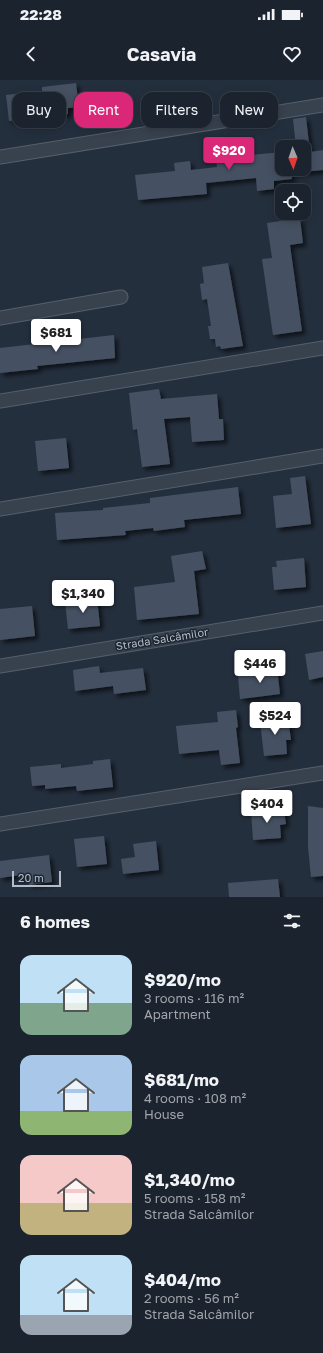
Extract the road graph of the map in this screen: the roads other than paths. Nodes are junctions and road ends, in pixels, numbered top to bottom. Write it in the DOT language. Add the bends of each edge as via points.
graph roads {
  1 [pos="323,105"];
  2 [pos="0,157"];
  3 [pos="121,297"];
  4 [pos="0,318"];
  5 [pos="323,348"];
  6 [pos="0,401"];
  7 [pos="323,456"];
  8 [pos="0,508"];
  9 [pos="323,613"];
  10 [pos="0,666"];
  11 [pos="323,773"];
  12 [pos="0,824"];
  1 -- 2 [label="street"];
  3 -- 4 [label="street"];
  5 -- 6 [label="street"];
  7 -- 8 [label="street"];
  9 -- 10 [label="street, Strada Salcâmilor"];
  11 -- 12 [label="street"];
}
